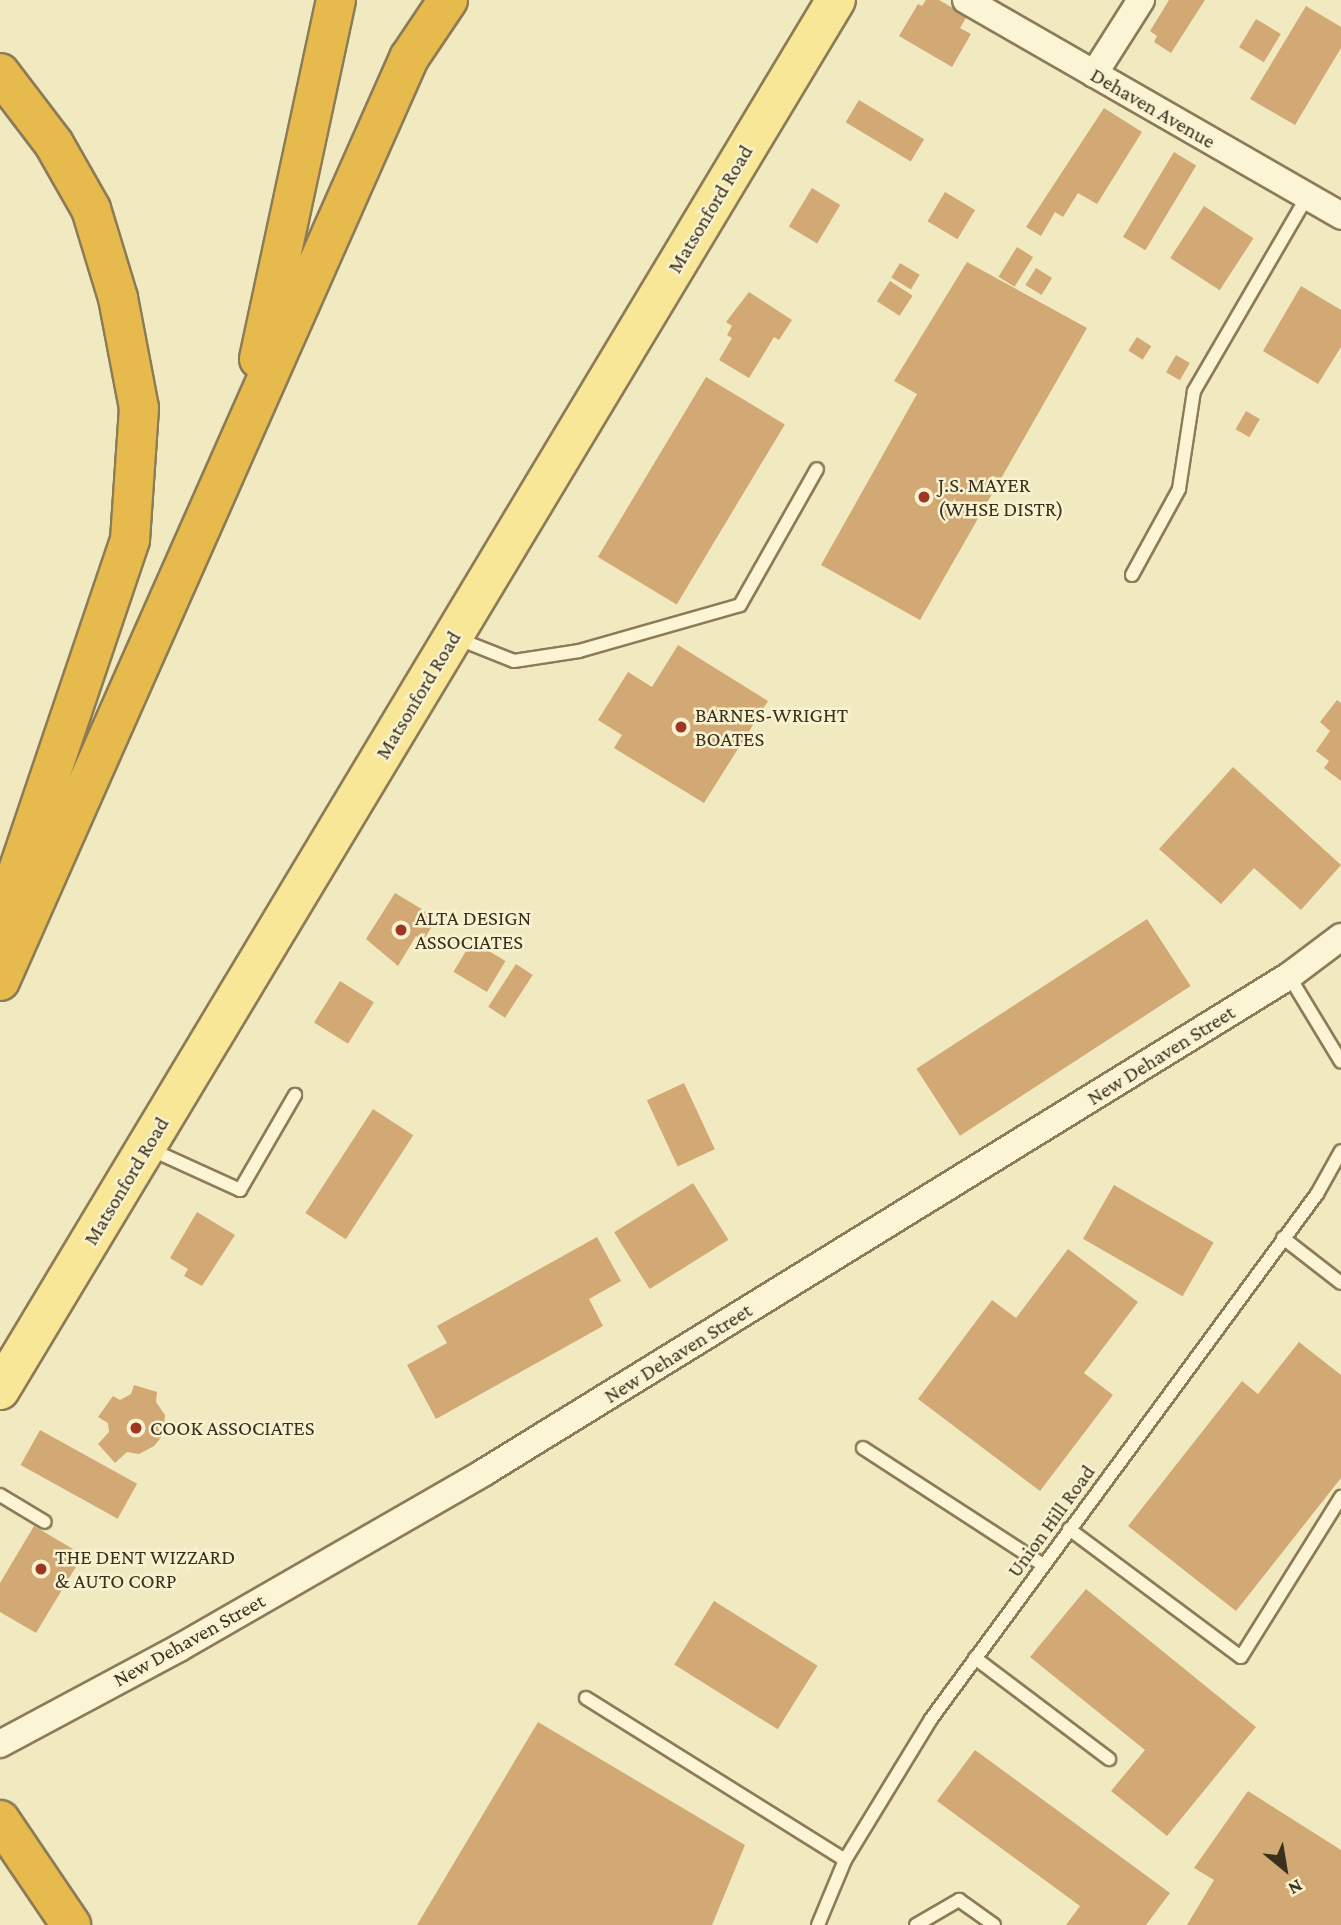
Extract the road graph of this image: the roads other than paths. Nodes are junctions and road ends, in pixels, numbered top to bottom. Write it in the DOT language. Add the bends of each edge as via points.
graph roads {
  1 [pos="336,0"];
  2 [pos="448,0"];
  3 [pos="836,0"];
  4 [pos="966,0"];
  5 [pos="1141,0"];
  6 [pos="0,73"];
  7 [pos="1094,74"];
  8 [pos="1307,197"];
  9 [pos="1341,216"];
  10 [pos="239,447"];
  11 [pos="817,469"];
  12 [pos="1132,575"];
  13 [pos="454,637"];
  14 [pos="0,924"];
  15 [pos="1341,937"];
  16 [pos="1289,976"];
  17 [pos="0,981"];
  18 [pos="1341,1062"];
  19 [pos="295,1095"];
  20 [pos="147,1147"];
  21 [pos="1341,1151"];
  22 [pos="1283,1238"];
  23 [pos="1341,1283"];
  24 [pos="0,1390"];
  25 [pos="863,1448"];
  26 [pos="0,1495"];
  27 [pos="1341,1497"];
  28 [pos="45,1522"];
  29 [pos="1069,1528"];
  30 [pos="1043,1565"];
  31 [pos="975,1658"];
  32 [pos="586,1698"];
  33 [pos="0,1744"];
  34 [pos="1109,1759"];
  35 [pos="0,1820"];
  36 [pos="845,1860"];
  37 [pos="819,1920"];
  38 [pos="71,1925"];
  39 [pos="831,1925"];
  40 [pos="916,1925"];
  41 [pos="994,1925"];
  1 -- 10 [label="highway"];
  2 -- 10 [label="highway" via="409,58"];
  3 -- 13 [label="main road, Matsonford Road"];
  4 -- 7 [label="street, Dehaven Avenue"];
  5 -- 7 [label="street"];
  6 -- 14 [label="highway" via="54,144 91,209 118,298 139,408 130,540"];
  7 -- 8 [label="street, Dehaven Avenue"];
  8 -- 9 [label="street, Dehaven Avenue"];
  8 -- 12 [label="lane" via="1195,391 1179,489"];
  10 -- 17 [label="highway" via="199,526"];
  11 -- 13 [label="lane" via="740,605 579,650 514,661"];
  13 -- 20 [label="main road, Matsonford Road"];
  15 -- 16 [label="street, New Dehaven Street"];
  16 -- 18 [label="lane"];
  16 -- 33 [label="street, New Dehaven Street" via="483,1473"];
  19 -- 20 [label="lane" via="240,1190"];
  20 -- 24 [label="main road, Matsonford Road"];
  21 -- 22 [label="lane, Union Hill Road" via="1317,1194"];
  22 -- 23 [label="lane"];
  22 -- 29 [label="lane, Union Hill Road"];
  25 -- 30 [label="lane"];
  26 -- 28 [label="lane"];
  27 -- 29 [label="lane" via="1241,1657"];
  29 -- 30 [label="lane, Union Hill Road"];
  30 -- 31 [label="lane, Union Hill Road"];
  31 -- 34 [label="lane"];
  31 -- 36 [label="lane, Union Hill Road" via="931,1718"];
  32 -- 36 [label="lane"];
  35 -- 38 [label="highway"];
  36 -- 37 [label="lane, Union Hill Road"];
  37 -- 39 [label="lane, Union Hill Road"];
  40 -- 41 [label="lane" via="959,1900"];
}
